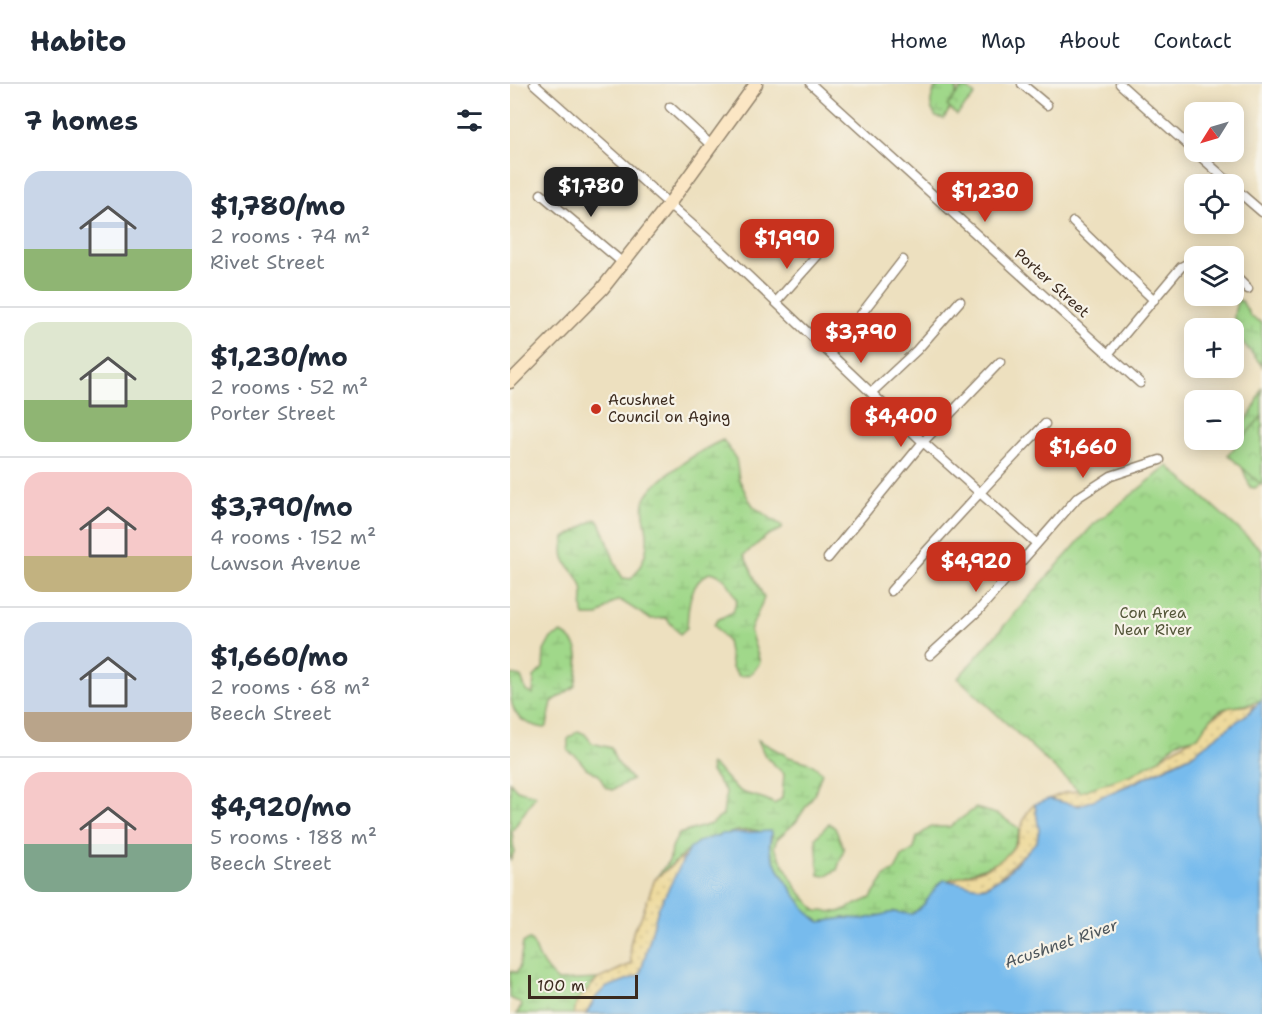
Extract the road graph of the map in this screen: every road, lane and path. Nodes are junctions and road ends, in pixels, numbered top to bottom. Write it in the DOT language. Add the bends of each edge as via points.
graph roads {
  1 [pos="534,84"];
  2 [pos="756,84"];
  3 [pos="811,84"];
  4 [pos="1022,84"];
  5 [pos="1120,84"];
  6 [pos="1047,105"];
  7 [pos="670,107"];
  8 [pos="712,146"];
  9 [pos="1219,174"];
  10 [pos="541,194"];
  11 [pos="1244,196"];
  12 [pos="669,204"];
  13 [pos="1262,212"];
  14 [pos="1073,222"];
  15 [pos="818,255"];
  16 [pos="903,260"];
  17 [pos="623,263"];
  18 [pos="1184,265"];
  19 [pos="1244,285"];
  20 [pos="1248,289"];
  21 [pos="1154,300"];
  22 [pos="960,301"];
  23 [pos="776,302"];
  24 [pos="828,351"];
  25 [pos="1109,353"];
  26 [pos="1000,362"];
  27 [pos="510,382"];
  28 [pos="1140,383"];
  29 [pos="872,392"];
  30 [pos="1045,424"];
  31 [pos="923,442"];
  32 [pos="1160,459"];
  33 [pos="979,493"];
  34 [pos="1036,543"];
  35 [pos="828,558"];
  36 [pos="891,591"];
  37 [pos="930,655"];
  1 -- 12 [label="street"];
  2 -- 8 [label="main road"];
  3 -- 25 [label="street, Porter Street"];
  4 -- 6 [label="street"];
  5 -- 9 [label="street"];
  7 -- 8 [label="street"];
  8 -- 12 [label="main road"];
  10 -- 17 [label="street"];
  11 -- 13 [label="street"];
  12 -- 17 [label="main road"];
  12 -- 23 [label="street"];
  14 -- 21 [label="street"];
  15 -- 23 [label="street"];
  16 -- 24 [label="street"];
  17 -- 27 [label="main road" via="580,314"];
  18 -- 21 [label="street"];
  19 -- 20 [label="street"];
  21 -- 25 [label="street"];
  22 -- 29 [label="street" via="917,350"];
  23 -- 24 [label="street"];
  24 -- 29 [label="street"];
  25 -- 28 [label="street, Porter Street"];
  26 -- 31 [label="street"];
  29 -- 31 [label="street"];
  30 -- 33 [label="street"];
  31 -- 33 [label="street"];
  31 -- 35 [label="street"];
  32 -- 34 [label="street" via="1111,476 1077,498"];
  33 -- 34 [label="street"];
  33 -- 36 [label="street"];
  34 -- 37 [label="street" via="979,610"];
}
